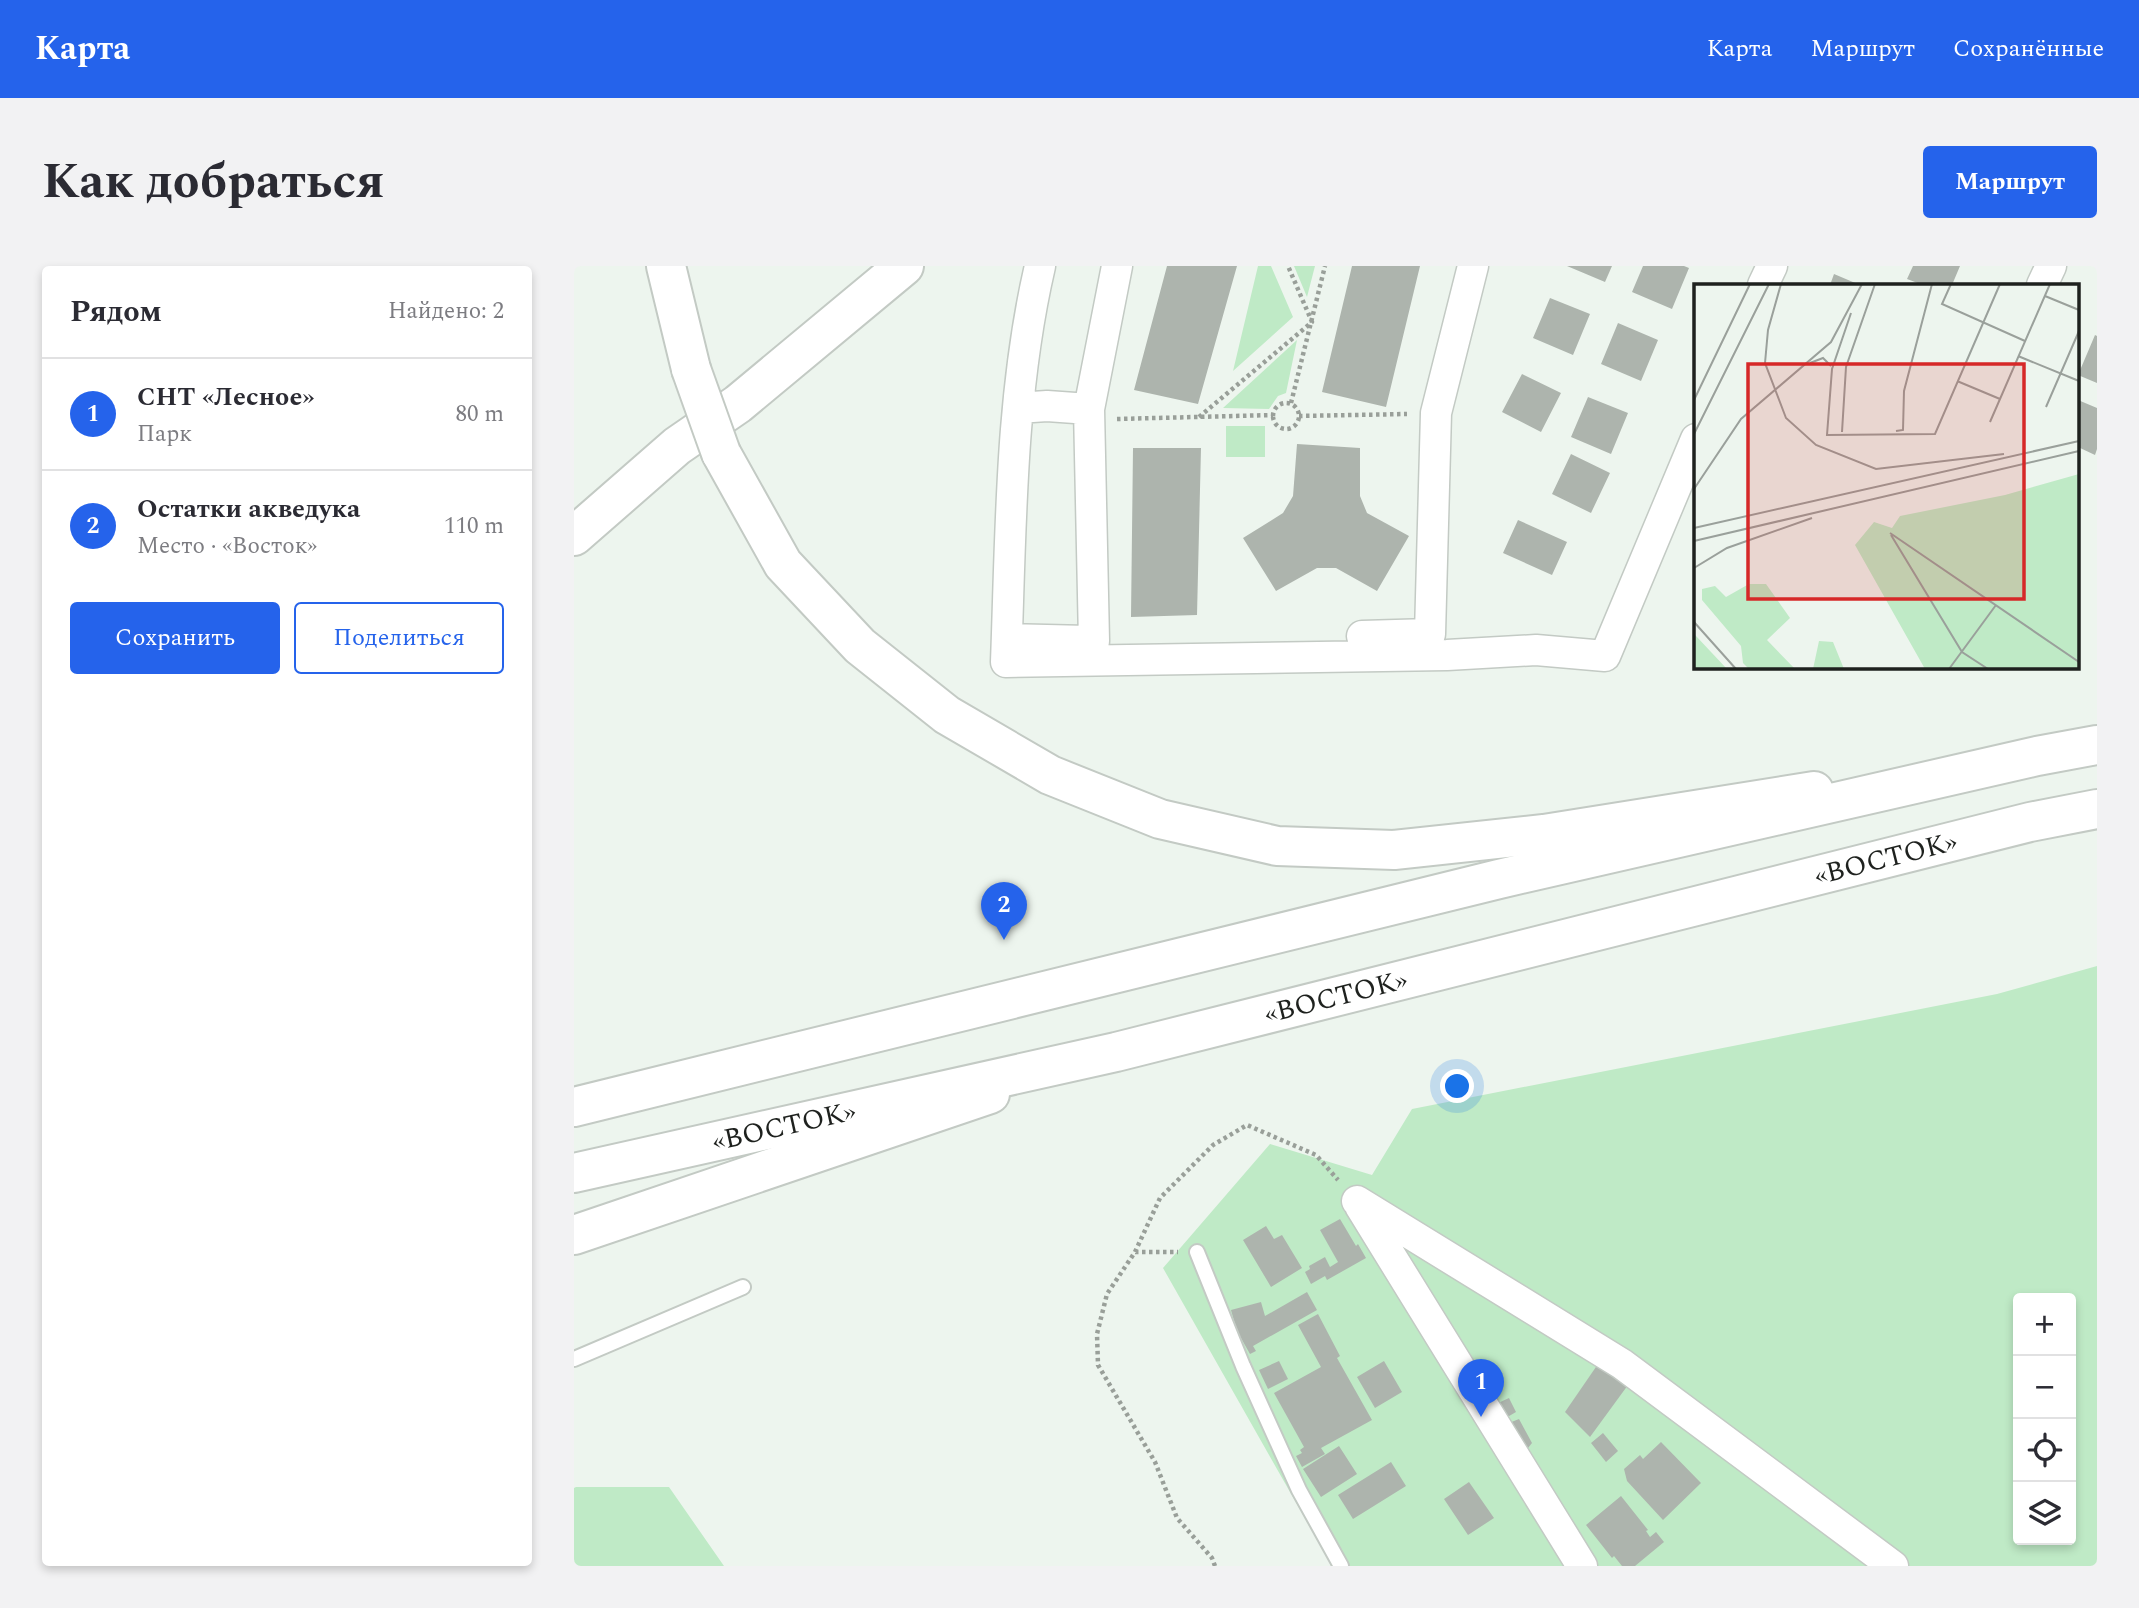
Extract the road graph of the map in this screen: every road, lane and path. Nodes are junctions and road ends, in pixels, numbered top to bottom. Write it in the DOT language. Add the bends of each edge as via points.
graph roads {
  1 [pos="666,266"];
  2 [pos="904,266"];
  3 [pos="1117,266"];
  4 [pos="1288,266"];
  5 [pos="1325,266"];
  6 [pos="1473,266"];
  7 [pos="1772,266"];
  8 [pos="2050,266"];
  9 [pos="1035,272"];
  10 [pos="1763,284"];
  11 [pos="2042,284"];
  12 [pos="1311,322"];
  13 [pos="1292,403"];
  14 [pos="1018,408"];
  15 [pos="1436,413"];
  16 [pos="1090,414"];
  17 [pos="1273,415"];
  18 [pos="1299,416"];
  19 [pos="1199,417"];
  20 [pos="1694,444"];
  21 [pos="574,536"];
  22 [pos="1007,639"];
  23 [pos="1094,641"];
  24 [pos="2097,745"];
  25 [pos="2037,756"];
  26 [pos="2097,809"];
  27 [pos="1116,1052"];
  28 [pos="574,1107"];
  29 [pos="574,1173"];
  30 [pos="1357,1200"];
  31 [pos="574,1235"];
  32 [pos="1135,1252"];
  33 [pos="1197,1252"];
  34 [pos="743,1287"];
  35 [pos="574,1359"];
  36 [pos="1215,1566"];
  37 [pos="1341,1566"];
  38 [pos="1582,1566"];
  39 [pos="1893,1566"];
  1 -- 25 [label="main road, bridge" via="691,369 721,453 783,564 860,646 947,715 1050,775 1160,819 1278,846 1394,850 1531,835"];
  2 -- 21 [label="main road" via="738,404 677,446"];
  3 -- 16 [label="street"];
  4 -- 12 [label="path"];
  5 -- 12 [label="path"];
  6 -- 15 [label="street"];
  7 -- 10 [label="street"];
  8 -- 11 [label="street"];
  9 -- 14 [label="street"];
  12 -- 13 [label="path"];
  12 -- 19 [label="path"];
  13 -- 17 [label="path" via="1281,403"];
  13 -- 18 [label="path"];
  14 -- 16 [label="street" via="1047,406"];
  14 -- 22 [label="street"];
  15 -- 18 [label="path"];
  15 -- 23 [label="street" via="1430,634"];
  16 -- 19 [label="path"];
  16 -- 23 [label="street"];
  17 -- 18 [label="path" via="1277,425 1286,429 1295,425"];
  17 -- 19 [label="path"];
  20 -- 22 [label="street" via="1605,656 1536,650 1006,662"];
  22 -- 23 [label="street"];
  24 -- 25 [label="main road"];
  25 -- 28 [label="main road" via="1499,879"];
  26 -- 27 [label="main road, «ВОСТОК»"];
  27 -- 29 [label="main road, «ВОСТОК»"];
  27 -- 31 [label="main road"];
  30 -- 32 [label="path" via="1316,1155 1247,1125 1213,1145 1160,1198"];
  30 -- 38 [label="street"];
  30 -- 39 [label="street" via="1622,1364"];
  32 -- 33 [label="path"];
  32 -- 36 [label="path" via="1107,1294 1097,1334 1098,1365 1155,1462 1177,1518"];
  33 -- 37 [label="lane" via="1299,1490"];
  34 -- 35 [label="lane"];
}
